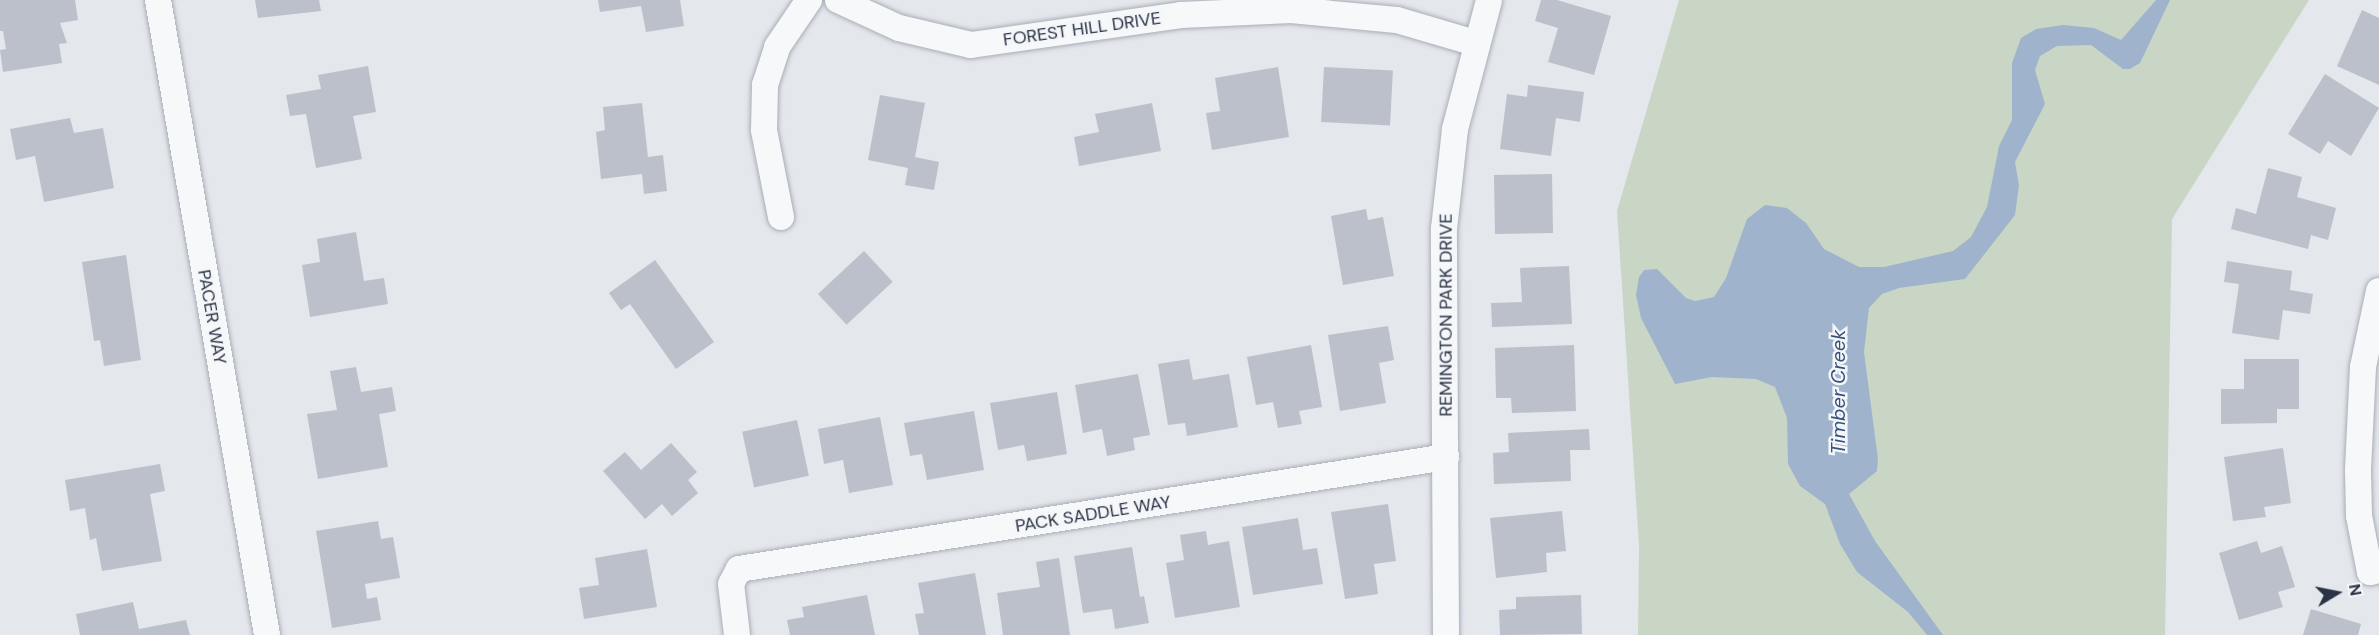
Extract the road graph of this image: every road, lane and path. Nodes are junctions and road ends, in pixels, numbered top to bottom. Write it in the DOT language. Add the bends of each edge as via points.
graph roads {
  1 [pos="158,0"];
  2 [pos="809,0"];
  3 [pos="838,0"];
  4 [pos="1489,0"];
  5 [pos="1475,43"];
  6 [pos="781,217"];
  7 [pos="2379,291"];
  8 [pos="1446,457"];
  9 [pos="2374,571"];
  10 [pos="267,635"];
  11 [pos="737,635"];
  12 [pos="1446,635"];
  1 -- 10 [label="street, PACER WAY"];
  2 -- 6 [label="street" via="777,47 765,85 764,130"];
  3 -- 5 [label="street, FOREST HILL DRIVE" via="899,28 971,45 1181,15 1291,10 1397,20"];
  4 -- 5 [label="street, REMINGTON PARK DRIVE"];
  5 -- 8 [label="street, REMINGTON PARK DRIVE" via="1455,129 1444,229"];
  7 -- 9 [label="street" via="2363,367 2359,416 2360,516"];
  8 -- 11 [label="street, PACK SADDLE WAY" via="739,569 731,584"];
  8 -- 12 [label="street, REMINGTON PARK DRIVE"];
}
